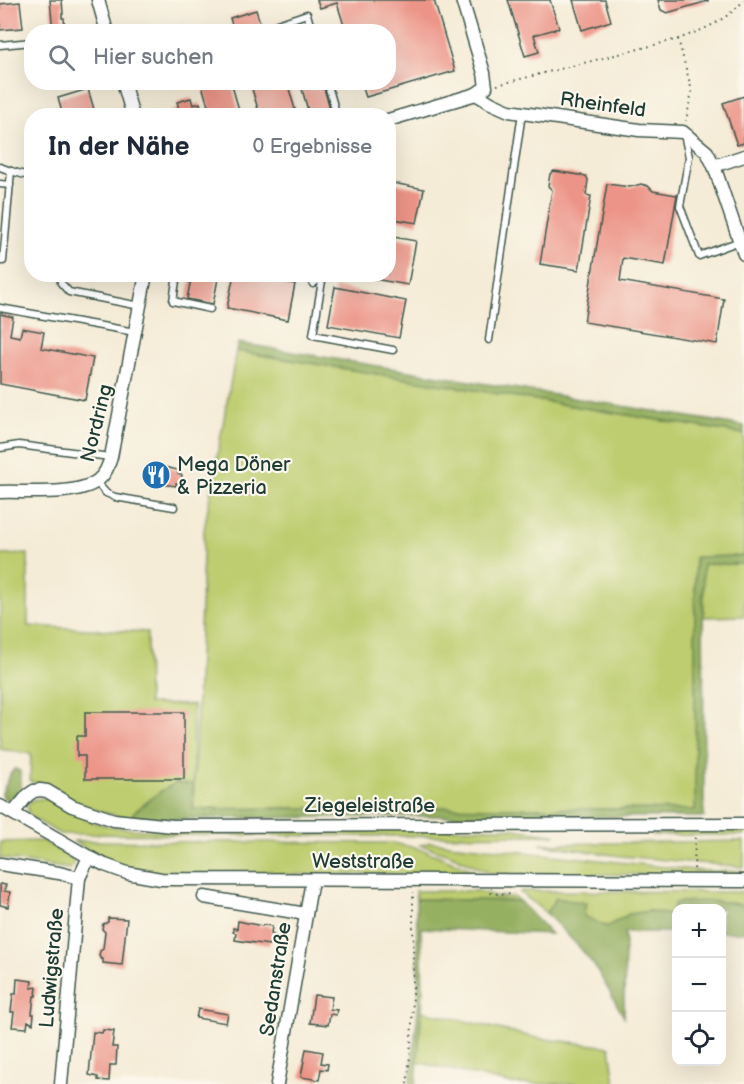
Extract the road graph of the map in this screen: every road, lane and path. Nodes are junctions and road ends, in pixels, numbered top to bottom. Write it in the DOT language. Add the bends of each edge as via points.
graph roads {
  1 [pos="98,0"];
  2 [pos="462,0"];
  3 [pos="744,0"];
  4 [pos="105,24"];
  5 [pos="277,24"];
  6 [pos="310,24"];
  7 [pos="678,39"];
  8 [pos="24,43"];
  9 [pos="0,45"];
  10 [pos="125,90"];
  11 [pos="329,90"];
  12 [pos="481,91"];
  13 [pos="131,108"];
  14 [pos="335,108"];
  15 [pos="522,113"];
  16 [pos="396,118"];
  17 [pos="683,132"];
  18 [pos="744,156"];
  19 [pos="714,166"];
  20 [pos="0,167"];
  21 [pos="11,171"];
  22 [pos="24,175"];
  23 [pos="0,184"];
  24 [pos="10,185"];
  25 [pos="3,233"];
  26 [pos="740,241"];
  27 [pos="744,254"];
  28 [pos="0,261"];
  29 [pos="62,282"];
  30 [pos="144,282"];
  31 [pos="176,282"];
  32 [pos="322,282"];
  33 [pos="140,306"];
  34 [pos="0,308"];
  35 [pos="210,309"];
  36 [pos="136,332"];
  37 [pos="489,340"];
  38 [pos="393,350"];
  39 [pos="0,448"];
  40 [pos="111,457"];
  41 [pos="96,482"];
  42 [pos="0,492"];
  43 [pos="174,507"];
  44 [pos="0,806"];
  45 [pos="13,813"];
  46 [pos="695,824"];
  47 [pos="744,824"];
  48 [pos="89,857"];
  49 [pos="0,864"];
  50 [pos="79,878"];
  51 [pos="312,880"];
  52 [pos="413,880"];
  53 [pos="744,880"];
  54 [pos="694,881"];
  55 [pos="204,897"];
  56 [pos="306,914"];
  57 [pos="61,1084"];
  58 [pos="278,1084"];
  59 [pos="407,1084"];
  1 -- 4 [label="street"];
  2 -- 12 [label="street" via="484,73"];
  3 -- 7 [label="path" via="733,13"];
  5 -- 6 [label="lane" via="307,14"];
  7 -- 12 [label="path"];
  7 -- 17 [label="path" via="692,91"];
  8 -- 9 [label="lane"];
  10 -- 13 [label="street"];
  11 -- 14 [label="lane"];
  12 -- 15 [label="street, Rheinfeld" via="491,103"];
  12 -- 16 [label="street"];
  15 -- 17 [label="street, Rheinfeld" via="639,130"];
  15 -- 37 [label="lane"];
  17 -- 19 [label="street" via="706,152"];
  17 -- 26 [label="lane" via="689,157 680,206 699,256"];
  18 -- 19 [label="street"];
  19 -- 26 [label="street"];
  20 -- 21 [label="lane"];
  21 -- 22 [label="lane"];
  21 -- 24 [label="lane"];
  23 -- 24 [label="lane"];
  24 -- 25 [label="lane"];
  25 -- 28 [label="lane"];
  26 -- 27 [label="street"];
  29 -- 33 [label="lane" via="69,292"];
  30 -- 33 [label="street, Nordring"];
  31 -- 35 [label="lane" via="172,301"];
  32 -- 38 [label="lane" via="313,335"];
  33 -- 36 [label="street, Nordring"];
  34 -- 36 [label="lane"];
  36 -- 40 [label="street, Nordring"];
  39 -- 40 [label="lane" via="19,445"];
  40 -- 41 [label="street, Nordring"];
  41 -- 42 [label="street, Nordring" via="71,491"];
  41 -- 43 [label="lane" via="115,497"];
  44 -- 45 [label="street, Weststraße"];
  45 -- 46 [label="street, Ziegeleistraße" via="28,795 40,790 114,820 173,825"];
  45 -- 48 [label="street, Weststraße"];
  46 -- 47 [label="street, Ziegeleistraße"];
  46 -- 54 [label="path"];
  48 -- 50 [label="street, Ludwigstraße"];
  48 -- 51 [label="street, Weststraße" via="127,873 161,879"];
  49 -- 50 [label="street"];
  50 -- 57 [label="street, Ludwigstraße"];
  51 -- 52 [label="street, Weststraße"];
  51 -- 56 [label="street, Sedanstraße"];
  52 -- 54 [label="street, Weststraße"];
  52 -- 59 [label="path" via="413,988"];
  53 -- 54 [label="street, Weststraße"];
  55 -- 56 [label="street"];
  56 -- 58 [label="street, Sedanstraße"];
}
